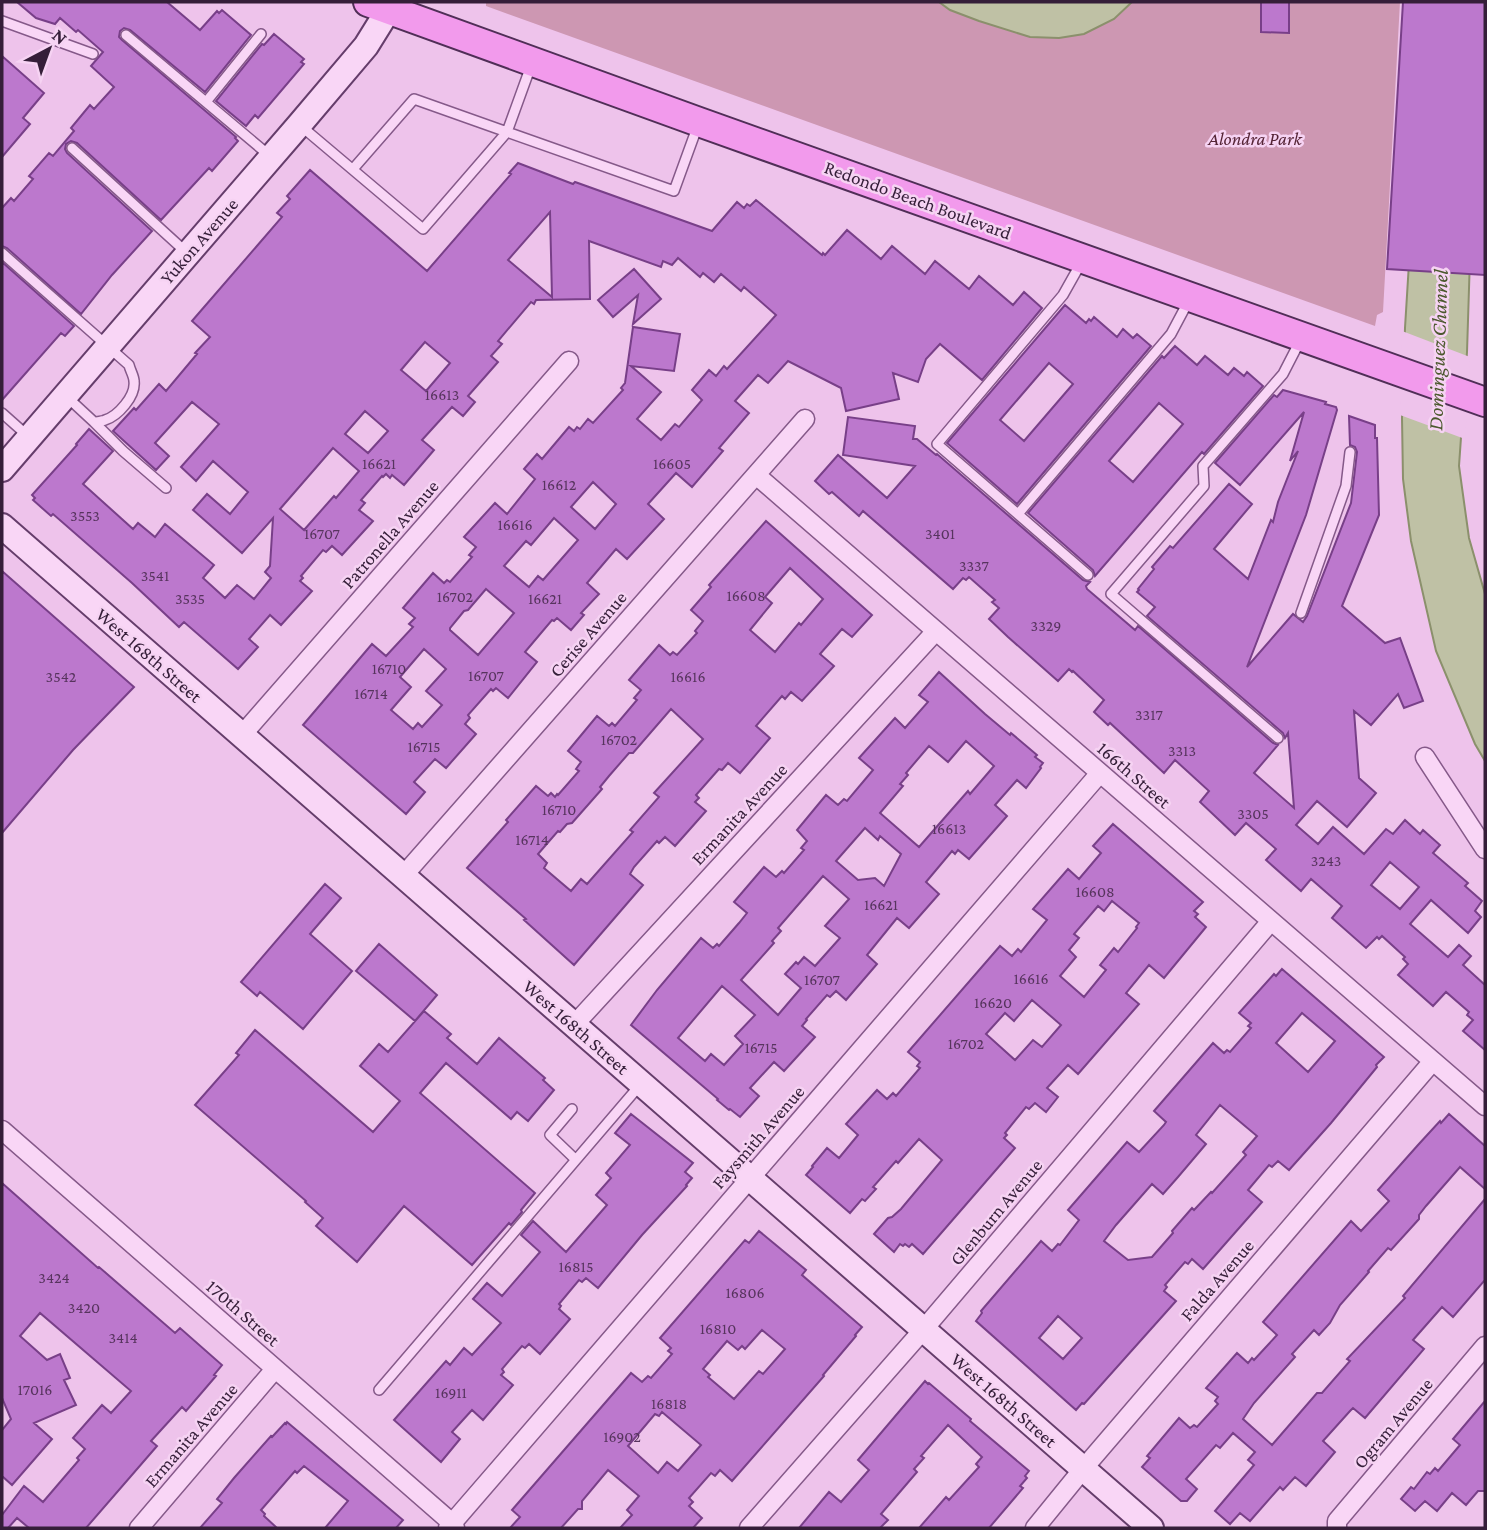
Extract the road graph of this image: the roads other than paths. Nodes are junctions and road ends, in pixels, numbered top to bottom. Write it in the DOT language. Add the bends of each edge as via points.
graph roads {
  1 [pos="384,4"];
  2 [pos="2,21"];
  3 [pos="261,34"];
  4 [pos="126,35"];
  5 [pos="93,54"];
  6 [pos="532,62"];
  7 [pos="206,102"];
  8 [pos="699,122"];
  9 [pos="299,125"];
  10 [pos="507,132"];
  11 [pos="72,148"];
  12 [pos="271,158"];
  13 [pos="353,169"];
  14 [pos="2,253"];
  15 [pos="188,254"];
  16 [pos="1083,259"];
  17 [pos="1190,297"];
  18 [pos="1303,337"];
  19 [pos="108,346"];
  20 [pos="569,361"];
  21 [pos="65,396"];
  22 [pos="1477,399"];
  23 [pos="2,413"];
  24 [pos="805,419"];
  25 [pos="94,422"];
  26 [pos="29,437"];
  27 [pos="1350,452"];
  28 [pos="2,469"];
  29 [pos="755,475"];
  30 [pos="166,488"];
  31 [pos="1018,514"];
  32 [pos="2,526"];
  33 [pos="1088,575"];
  34 [pos="1301,613"];
  35 [pos="936,631"];
  36 [pos="242,735"];
  37 [pos="1278,738"];
  38 [pos="1425,757"];
  39 [pos="1100,773"];
  40 [pos="1485,849"];
  41 [pos="402,876"];
  42 [pos="1271,921"];
  43 [pos="574,1025"];
  44 [pos="1433,1061"];
  45 [pos="641,1083"];
  46 [pos="1485,1106"];
  47 [pos="572,1109"];
  48 [pos="2,1130"];
  49 [pos="575,1159"];
  50 [pos="750,1178"];
  51 [pos="923,1329"];
  52 [pos="1485,1346"];
  53 [pos="275,1369"];
  54 [pos="379,1390"];
  55 [pos="1083,1469"];
  56 [pos="452,1527"];
  57 [pos="139,1528"];
  58 [pos="749,1528"];
  59 [pos="1035,1528"];
  60 [pos="1151,1528"];
  61 [pos="1337,1528"];
  1 -- 6 [label="main road, Redondo Beach Boulevard"];
  1 -- 9 [label="street, Yukon Avenue" via="366,46"];
  2 -- 5 [label="lane"];
  3 -- 7 [label="lane"];
  4 -- 7 [label="lane"];
  6 -- 8 [label="main road, Redondo Beach Boulevard"];
  6 -- 10 [label="lane"];
  7 -- 12 [label="lane"];
  8 -- 10 [label="lane" via="674,191"];
  8 -- 16 [label="main road, Redondo Beach Boulevard"];
  9 -- 12 [label="street, Yukon Avenue"];
  9 -- 13 [label="lane"];
  10 -- 13 [label="lane" via="414,99"];
  10 -- 13 [label="lane" via="423,229"];
  11 -- 15 [label="lane"];
  12 -- 15 [label="street, Yukon Avenue"];
  14 -- 19 [label="lane"];
  15 -- 19 [label="street, Yukon Avenue"];
  16 -- 17 [label="main road, Redondo Beach Boulevard"];
  16 -- 31 [label="lane" via="1063,295 937,444"];
  17 -- 18 [label="main road, Redondo Beach Boulevard"];
  17 -- 31 [label="lane" via="1171,334"];
  18 -- 22 [label="main road, Redondo Beach Boulevard"];
  18 -- 37 [label="lane" via="1283,374 1203,466 1204,486 1111,594"];
  19 -- 21 [label="street, Yukon Avenue"];
  19 -- 25 [label="lane" via="129,365 134,391 115,415"];
  20 -- 36 [label="street, Patronella Avenue"];
  21 -- 25 [label="lane"];
  21 -- 26 [label="street, Yukon Avenue"];
  23 -- 26 [label="lane"];
  24 -- 29 [label="street, Cerise Avenue"];
  25 -- 30 [label="lane"];
  26 -- 28 [label="street, Yukon Avenue"];
  27 -- 34 [label="lane" via="1346,486"];
  29 -- 35 [label="street, 166th Street"];
  29 -- 41 [label="street, Cerise Avenue"];
  31 -- 33 [label="lane"];
  32 -- 36 [label="street, West 168th Street"];
  35 -- 39 [label="street, 166th Street"];
  35 -- 43 [label="street, Ermanita Avenue"];
  36 -- 41 [label="street, West 168th Street"];
  38 -- 40 [label="street"];
  39 -- 42 [label="street, 166th Street"];
  39 -- 50 [label="street, Faysmith Avenue"];
  41 -- 43 [label="street, West 168th Street"];
  42 -- 44 [label="street, 166th Street"];
  42 -- 51 [label="street, Glenburn Avenue"];
  43 -- 45 [label="street, West 168th Street"];
  44 -- 46 [label="street, 166th Street"];
  44 -- 55 [label="street, Falda Avenue"];
  45 -- 49 [label="lane"];
  45 -- 50 [label="street, West 168th Street"];
  47 -- 49 [label="lane" via="550,1135"];
  48 -- 53 [label="street, 170th Street"];
  49 -- 54 [label="lane"];
  50 -- 51 [label="street, West 168th Street"];
  50 -- 56 [label="street, Faysmith Avenue"];
  51 -- 55 [label="street, West 168th Street"];
  51 -- 58 [label="street, Glenburn Avenue"];
  52 -- 61 [label="street, Ogram Avenue" via="1337,1521"];
  53 -- 56 [label="street, 170th Street"];
  53 -- 57 [label="street, Ermanita Avenue"];
  55 -- 59 [label="street, Falda Avenue"];
  55 -- 60 [label="street, West 168th Street"];
}
